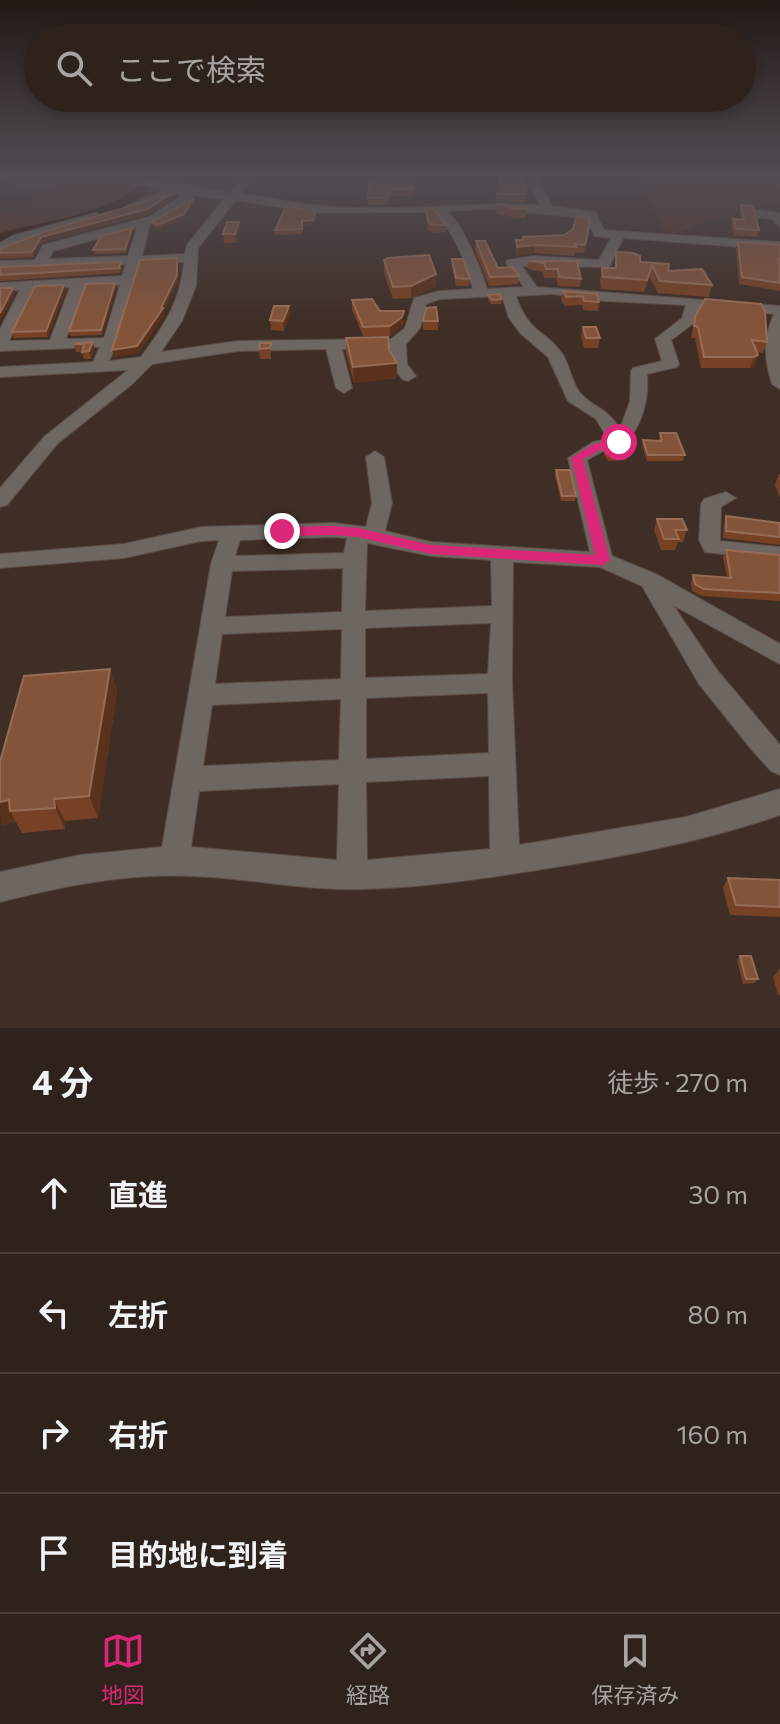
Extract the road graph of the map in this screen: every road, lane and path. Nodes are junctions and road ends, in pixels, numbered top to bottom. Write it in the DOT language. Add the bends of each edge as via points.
graph roads {
  1 [pos="70,224"];
  2 [pos="85,224"];
  3 [pos="137,224"];
  4 [pos="145,224"];
  5 [pos="208,224"];
  6 [pos="451,224"];
  7 [pos="595,224"];
  8 [pos="97,234"];
  9 [pos="618,235"];
  10 [pos="780,246"];
  11 [pos="0,248"];
  12 [pos="189,258"];
  13 [pos="136,259"];
  14 [pos="88,261"];
  15 [pos="40,263"];
  16 [pos="0,265"];
  17 [pos="128,280"];
  18 [pos="597,280"];
  19 [pos="79,283"];
  20 [pos="30,285"];
  21 [pos="0,287"];
  22 [pos="532,289"];
  23 [pos="507,291"];
  24 [pos="481,292"];
  25 [pos="694,301"];
  26 [pos="780,313"];
  27 [pos="776,341"];
  28 [pos="110,342"];
  29 [pos="398,343"];
  30 [pos="56,344"];
  31 [pos="0,345"];
  32 [pos="333,345"];
  33 [pos="146,361"];
  34 [pos="99,366"];
  35 [pos="0,372"];
  36 [pos="408,376"];
  37 [pos="780,384"];
  38 [pos="344,388"];
  39 [pos="619,442"];
  40 [pos="375,457"];
  41 [pos="726,498"];
  42 [pos="0,501"];
  43 [pos="232,532"];
  44 [pos="365,535"];
  45 [pos="502,553"];
  46 [pos="780,554"];
  47 [pos="354,560"];
  48 [pos="603,560"];
  49 [pos="0,561"];
  50 [pos="222,564"];
  51 [pos="650,581"];
  52 [pos="503,614"];
  53 [pos="353,621"];
  54 [pos="212,626"];
  55 [pos="780,655"];
  56 [pos="500,683"];
  57 [pos="353,688"];
  58 [pos="201,695"];
  59 [pos="780,763"];
  60 [pos="501,764"];
  61 [pos="353,770"];
  62 [pos="188,779"];
  63 [pos="780,802"];
  64 [pos="505,861"];
  65 [pos="174,863"];
  66 [pos="352,875"];
  67 [pos="0,887"];
  1 -- 11 [label="street"];
  2 -- 8 [label="street"];
  3 -- 8 [label="street"];
  4 -- 13 [label="street"];
  5 -- 12 [label="street"];
  6 -- 24 [label="street" via="473,263"];
  7 -- 9 [label="street" via="599,233"];
  8 -- 14 [label="street"];
  8 -- 15 [label="street" via="48,248"];
  9 -- 10 [label="street"];
  9 -- 18 [label="street"];
  12 -- 13 [label="street"];
  12 -- 33 [label="street" via="189,286 175,321"];
  13 -- 14 [label="street"];
  13 -- 17 [label="street"];
  14 -- 15 [label="street"];
  15 -- 16 [label="street"];
  17 -- 19 [label="street"];
  17 -- 28 [label="street"];
  18 -- 22 [label="street"];
  18 -- 22 [label="street" via="534,260 513,263"];
  18 -- 25 [label="street" via="614,304"];
  19 -- 20 [label="street"];
  19 -- 30 [label="street"];
  20 -- 21 [label="street"];
  20 -- 31 [label="street"];
  22 -- 23 [label="street"];
  23 -- 24 [label="street"];
  23 -- 39 [label="street" via="516,318 555,355 574,397 603,416"];
  24 -- 29 [label="street" via="419,301 412,332"];
  25 -- 26 [label="street"];
  25 -- 39 [label="street" via="689,320 663,339 671,364 639,371 641,400 633,425"];
  26 -- 27 [label="street"];
  27 -- 37 [label="street" via="772,362"];
  28 -- 30 [label="street"];
  28 -- 34 [label="street"];
  29 -- 32 [label="street"];
  29 -- 36 [label="street" via="399,364"];
  30 -- 31 [label="street"];
  32 -- 33 [label="street" via="238,346"];
  32 -- 38 [label="street"];
  33 -- 34 [label="street"];
  33 -- 42 [label="street" via="51,440"];
  34 -- 35 [label="street"];
  39 -- 48 [label="street" via="577,458"];
  40 -- 44 [label="street" via="382,503"];
  41 -- 46 [label="street" via="711,504 712,547"];
  43 -- 44 [label="street"];
  43 -- 49 [label="street" via="124,551"];
  43 -- 50 [label="street"];
  44 -- 45 [label="street" via="431,549"];
  44 -- 47 [label="street"];
  45 -- 48 [label="street"];
  45 -- 52 [label="street"];
  47 -- 50 [label="street"];
  47 -- 53 [label="street"];
  48 -- 51 [label="street"];
  50 -- 54 [label="street"];
  51 -- 55 [label="street"];
  51 -- 59 [label="street" via="693,656"];
  52 -- 53 [label="street"];
  52 -- 56 [label="street"];
  53 -- 54 [label="street"];
  53 -- 57 [label="street"];
  54 -- 58 [label="street"];
  56 -- 57 [label="street"];
  56 -- 60 [label="street"];
  57 -- 58 [label="street"];
  57 -- 61 [label="street"];
  58 -- 62 [label="street"];
  60 -- 61 [label="street"];
  60 -- 64 [label="street"];
  61 -- 62 [label="street"];
  61 -- 66 [label="street"];
  62 -- 65 [label="street"];
  63 -- 64 [label="street" via="679,833"];
  64 -- 66 [label="street"];
  65 -- 66 [label="street"];
  65 -- 67 [label="street" via="109,866"];
}
